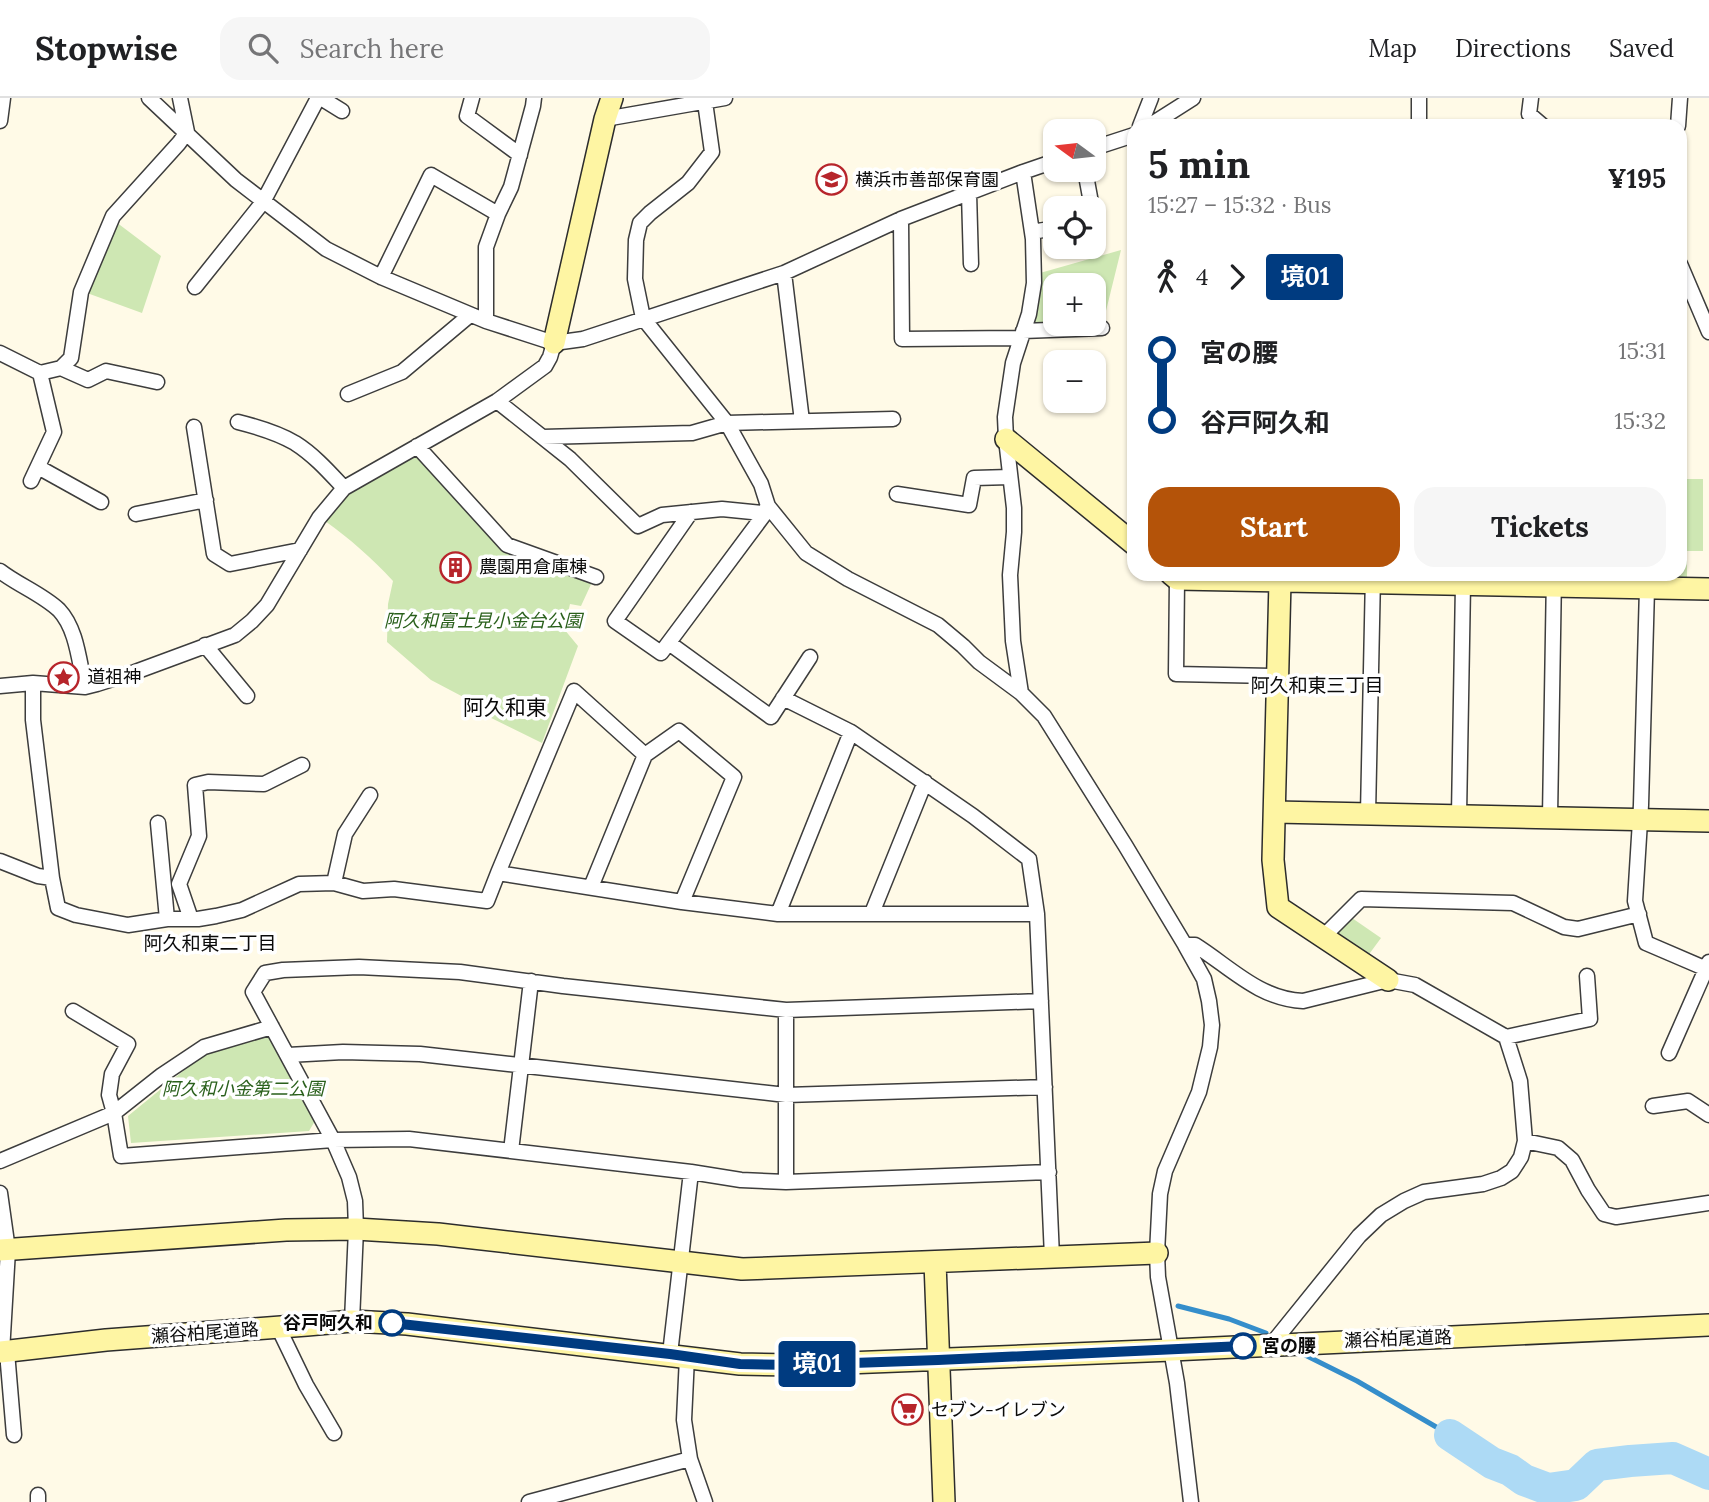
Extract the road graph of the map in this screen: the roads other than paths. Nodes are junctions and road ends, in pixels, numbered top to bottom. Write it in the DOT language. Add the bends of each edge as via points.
graph roads {
  1 [pos="149,98"];
  2 [pos="180,98"];
  3 [pos="319,98"];
  4 [pos="472,98"];
  5 [pos="534,98"];
  6 [pos="612,98"];
  7 [pos="725,98"];
  8 [pos="1151,98"];
  9 [pos="1194,98"];
  10 [pos="1419,98"];
  11 [pos="1531,98"];
  12 [pos="1680,98"];
  13 [pos="705,100"];
  14 [pos="342,111"];
  15 [pos="605,119"];
  16 [pos="1143,119"];
  17 [pos="1160,119"];
  18 [pos="1419,119"];
  19 [pos="1535,119"];
  20 [pos="1678,119"];
  21 [pos="187,132"];
  22 [pos="1127,137"];
  23 [pos="1106,144"];
  24 [pos="520,155"];
  25 [pos="1043,165"];
  26 [pos="1023,172"];
  27 [pos="969,193"];
  28 [pos="263,202"];
  29 [pos="498,214"];
  30 [pos="901,219"];
  31 [pos="1043,230"];
  32 [pos="1032,232"];
  33 [pos="971,264"];
  34 [pos="784,273"];
  35 [pos="381,277"];
  36 [pos="1687,280"];
  37 [pos="195,287"];
  38 [pos="470,314"];
  39 [pos="643,318"];
  40 [pos="486,321"];
  41 [pos="1043,332"];
  42 [pos="1709,332"];
  43 [pos="1022,334"];
  44 [pos="554,344"];
  45 [pos="0,354"];
  46 [pos="61,368"];
  47 [pos="40,373"];
  48 [pos="157,382"];
  49 [pos="348,394"];
  50 [pos="497,401"];
  51 [pos="893,419"];
  52 [pos="802,421"];
  53 [pos="238,422"];
  54 [pos="727,423"];
  55 [pos="194,426"];
  56 [pos="543,437"];
  57 [pos="1006,439"];
  58 [pos="417,446"];
  59 [pos="1010,477"];
  60 [pos="344,488"];
  61 [pos="897,495"];
  62 [pos="206,500"];
  63 [pos="101,502"];
  64 [pos="769,508"];
  65 [pos="691,512"];
  66 [pos="136,514"];
  67 [pos="1127,538"];
  68 [pos="300,550"];
  69 [pos="0,571"];
  70 [pos="596,577"];
  71 [pos="1174,581"];
  72 [pos="1280,581"];
  73 [pos="1373,581"];
  74 [pos="1418,581"];
  75 [pos="1531,581"];
  76 [pos="1554,581"];
  77 [pos="1566,581"];
  78 [pos="1463,584"];
  79 [pos="1647,588"];
  80 [pos="1709,589"];
  81 [pos="669,643"];
  82 [pos="205,645"];
  83 [pos="810,657"];
  84 [pos="1278,676"];
  85 [pos="33,683"];
  86 [pos="0,686"];
  87 [pos="85,687"];
  88 [pos="1021,693"];
  89 [pos="247,696"];
  90 [pos="783,698"];
  91 [pos="852,732"];
  92 [pos="645,755"];
  93 [pos="302,765"];
  94 [pos="925,782"];
  95 [pos="370,795"];
  96 [pos="1275,812"];
  97 [pos="1368,814"];
  98 [pos="1459,815"];
  99 [pos="1550,817"];
  100 [pos="1640,819"];
  101 [pos="1709,821"];
  102 [pos="158,823"];
  103 [pos="0,861"];
  104 [pos="498,873"];
  105 [pos="52,878"];
  106 [pos="334,883"];
  107 [pos="591,887"];
  108 [pos="682,902"];
  109 [pos="778,914"];
  110 [pos="872,914"];
  111 [pos="1639,914"];
  112 [pos="1037,915"];
  113 [pos="167,919"];
  114 [pos="191,919"];
  115 [pos="1324,936"];
  116 [pos="1185,945"];
  117 [pos="1708,967"];
  118 [pos="1587,976"];
  119 [pos="1388,980"];
  120 [pos="531,981"];
  121 [pos="1041,1001"];
  122 [pos="786,1010"];
  123 [pos="72,1011"];
  124 [pos="272,1027"];
  125 [pos="1506,1037"];
  126 [pos="1668,1053"];
  127 [pos="288,1055"];
  128 [pos="522,1065"];
  129 [pos="1045,1087"];
  130 [pos="786,1095"];
  131 [pos="1653,1106"];
  132 [pos="114,1113"];
  133 [pos="1709,1115"];
  134 [pos="333,1140"];
  135 [pos="1525,1141"];
  136 [pos="511,1151"];
  137 [pos="0,1161"];
  138 [pos="1049,1171"];
  139 [pos="691,1172"];
  140 [pos="786,1182"];
  141 [pos="0,1193"];
  142 [pos="1709,1203"];
  143 [pos="356,1229"];
  144 [pos="4,1250"];
  145 [pos="1157,1253"];
  146 [pos="1052,1256"];
  147 [pos="935,1262"];
  148 [pos="681,1263"];
  149 [pos="352,1321"];
  150 [pos="1709,1325"];
  151 [pos="278,1327"];
  152 [pos="1271,1345"];
  153 [pos="1172,1350"];
  154 [pos="3,1352"];
  155 [pos="679,1356"];
  156 [pos="938,1360"];
  157 [pos="334,1433"];
  158 [pos="14,1435"];
  159 [pos="690,1459"];
  160 [pos="530,1502"];
  161 [pos="705,1502"];
  162 [pos="944,1502"];
  163 [pos="1191,1502"];
  1 -- 21 [label="street"];
  2 -- 21 [label="street"];
  3 -- 14 [label="street"];
  3 -- 28 [label="street"];
  4 -- 24 [label="street" via="467,116"];
  5 -- 24 [label="street"];
  6 -- 15 [label="street"];
  7 -- 13 [label="street"];
  8 -- 16 [label="street"];
  9 -- 17 [label="street"];
  10 -- 18 [label="street"];
  11 -- 19 [label="street" via="1529,114"];
  12 -- 20 [label="street"];
  13 -- 15 [label="street"];
  13 -- 39 [label="street" via="712,152 688,183 640,223 635,279"];
  15 -- 44 [label="street"];
  21 -- 28 [label="street"];
  21 -- 46 [label="street" via="113,216 81,292 71,358"];
  22 -- 23 [label="street"];
  24 -- 29 [label="street"];
  25 -- 26 [label="street"];
  26 -- 27 [label="street"];
  26 -- 32 [label="street"];
  27 -- 30 [label="street"];
  27 -- 33 [label="street"];
  28 -- 35 [label="street" via="326,249"];
  28 -- 37 [label="street"];
  29 -- 35 [label="street" via="431,175"];
  29 -- 40 [label="street" via="485,247"];
  30 -- 34 [label="street"];
  30 -- 43 [label="street" via="902,339"];
  31 -- 32 [label="street"];
  32 -- 43 [label="street" via="1034,284"];
  34 -- 39 [label="street"];
  34 -- 52 [label="street"];
  35 -- 38 [label="street"];
  36 -- 42 [label="street"];
  38 -- 40 [label="street"];
  38 -- 49 [label="street" via="402,372"];
  39 -- 44 [label="street"];
  39 -- 54 [label="street"];
  40 -- 44 [label="street"];
  41 -- 43 [label="street"];
  43 -- 57 [label="street" via="1013,363"];
  44 -- 50 [label="street" via="545,366"];
  45 -- 47 [label="street"];
  46 -- 47 [label="street"];
  46 -- 48 [label="street" via="88,380 106,371"];
  47 -- 63 [label="street" via="54,432 35,474"];
  50 -- 56 [label="street"];
  50 -- 58 [label="street"];
  51 -- 52 [label="street"];
  52 -- 54 [label="street"];
  53 -- 60 [label="street" via="295,443"];
  54 -- 56 [label="street" via="692,433"];
  54 -- 64 [label="street"];
  55 -- 62 [label="street"];
  56 -- 65 [label="street" via="638,526 662,515"];
  57 -- 59 [label="street"];
  57 -- 67 [label="street"];
  58 -- 60 [label="street"];
  58 -- 70 [label="street" via="507,545"];
  59 -- 61 [label="street" via="974,478 970,505"];
  59 -- 88 [label="street" via="1013,641"];
  60 -- 68 [label="street"];
  62 -- 66 [label="street"];
  62 -- 68 [label="street" via="214,554 230,564"];
  64 -- 65 [label="street" via="762,513"];
  64 -- 81 [label="street"];
  64 -- 88 [label="street" via="806,553 938,625"];
  65 -- 81 [label="street" via="615,621 661,653"];
  68 -- 82 [label="street" via="252,621 235,635"];
  69 -- 87 [label="street" via="59,611 68,623"];
  71 -- 84 [label="street" via="1176,674"];
  72 -- 84 [label="street"];
  73 -- 97 [label="street"];
  74 -- 78 [label="street"];
  75 -- 78 [label="street"];
  76 -- 99 [label="street"];
  77 -- 79 [label="street"];
  78 -- 98 [label="street"];
  79 -- 80 [label="street"];
  79 -- 100 [label="street"];
  81 -- 90 [label="street" via="767,723"];
  82 -- 87 [label="street"];
  82 -- 89 [label="street"];
  83 -- 90 [label="street"];
  84 -- 96 [label="street"];
  85 -- 86 [label="street"];
  85 -- 87 [label="street"];
  85 -- 105 [label="street" via="33,720"];
  88 -- 116 [label="street" via="1044,716"];
  90 -- 91 [label="street"];
  91 -- 94 [label="street"];
  91 -- 109 [label="street"];
  92 -- 104 [label="street" via="574,691"];
  92 -- 107 [label="street"];
  92 -- 108 [label="street" via="679,731 734,777"];
  93 -- 114 [label="street" via="264,784 195,785 199,836 179,884"];
  94 -- 110 [label="street"];
  94 -- 112 [label="street" via="1028,859"];
  95 -- 106 [label="street" via="345,834"];
  96 -- 97 [label="street"];
  96 -- 115 [label="street" via="1278,907"];
  97 -- 98 [label="street"];
  98 -- 99 [label="street"];
  99 -- 100 [label="street"];
  100 -- 101 [label="street"];
  100 -- 111 [label="street" via="1635,901"];
  102 -- 113 [label="street"];
  103 -- 105 [label="street"];
  104 -- 106 [label="street" via="487,901 394,889 363,891"];
  104 -- 107 [label="street"];
  105 -- 113 [label="street" via="58,908 76,915 128,925"];
  106 -- 114 [label="street" via="299,884 242,910"];
  107 -- 108 [label="street"];
  108 -- 109 [label="street"];
  109 -- 110 [label="street"];
  110 -- 112 [label="street"];
  111 -- 115 [label="street" via="1578,929 1513,903 1361,900"];
  111 -- 117 [label="street" via="1646,943"];
  112 -- 121 [label="street"];
  113 -- 114 [label="street"];
  115 -- 119 [label="street"];
  116 -- 119 [label="street" via="1195,945 1262,991 1288,1001"];
  116 -- 145 [label="street" via="1204,979 1212,1025 1210,1047 1199,1092 1160,1194"];
  117 -- 126 [label="street"];
  118 -- 125 [label="street" via="1590,1019"];
  119 -- 125 [label="street" via="1415,985"];
  120 -- 122 [label="street"];
  120 -- 124 [label="street" via="359,967 265,973 253,992"];
  120 -- 128 [label="street"];
  121 -- 122 [label="street"];
  121 -- 129 [label="street"];
  122 -- 130 [label="street"];
  123 -- 132 [label="street" via="128,1044 112,1074 109,1095"];
  124 -- 127 [label="street"];
  124 -- 132 [label="street" via="204,1047"];
  125 -- 135 [label="street" via="1520,1081"];
  127 -- 128 [label="street" via="420,1054"];
  127 -- 134 [label="street"];
  128 -- 130 [label="street"];
  128 -- 136 [label="street"];
  129 -- 130 [label="street"];
  129 -- 138 [label="street"];
  130 -- 140 [label="street"];
  131 -- 133 [label="street" via="1688,1101"];
  132 -- 134 [label="street" via="121,1156"];
  132 -- 137 [label="street"];
  134 -- 136 [label="street" via="409,1139"];
  134 -- 143 [label="street" via="349,1177"];
  135 -- 142 [label="street" via="1558,1149 1572,1160 1604,1214 1616,1217"];
  135 -- 152 [label="street" via="1512,1171 1501,1178 1424,1192 1381,1215"];
  136 -- 139 [label="street"];
  138 -- 140 [label="street"];
  138 -- 146 [label="street"];
  139 -- 140 [label="street"];
  139 -- 148 [label="street"];
  141 -- 144 [label="street"];
  143 -- 144 [label="street"];
  143 -- 148 [label="street" via="438,1234"];
  143 -- 149 [label="street"];
  144 -- 154 [label="street"];
  145 -- 146 [label="street"];
  145 -- 153 [label="street"];
  146 -- 147 [label="street"];
  147 -- 148 [label="street" via="742,1269"];
  147 -- 156 [label="street"];
  148 -- 155 [label="street"];
  149 -- 151 [label="street, 瀬谷柏尾道路"];
  149 -- 155 [label="street, 瀬谷柏尾道路"];
  150 -- 152 [label="street, 瀬谷柏尾道路"];
  151 -- 154 [label="street, 瀬谷柏尾道路"];
  151 -- 157 [label="street"];
  152 -- 153 [label="street, 瀬谷柏尾道路"];
  153 -- 156 [label="street, 瀬谷柏尾道路"];
  153 -- 163 [label="street"];
  154 -- 158 [label="street"];
  155 -- 156 [label="street, 瀬谷柏尾道路" via="796,1365"];
  155 -- 159 [label="street"];
  156 -- 162 [label="street"];
  159 -- 160 [label="street"];
  159 -- 161 [label="street"];
}
